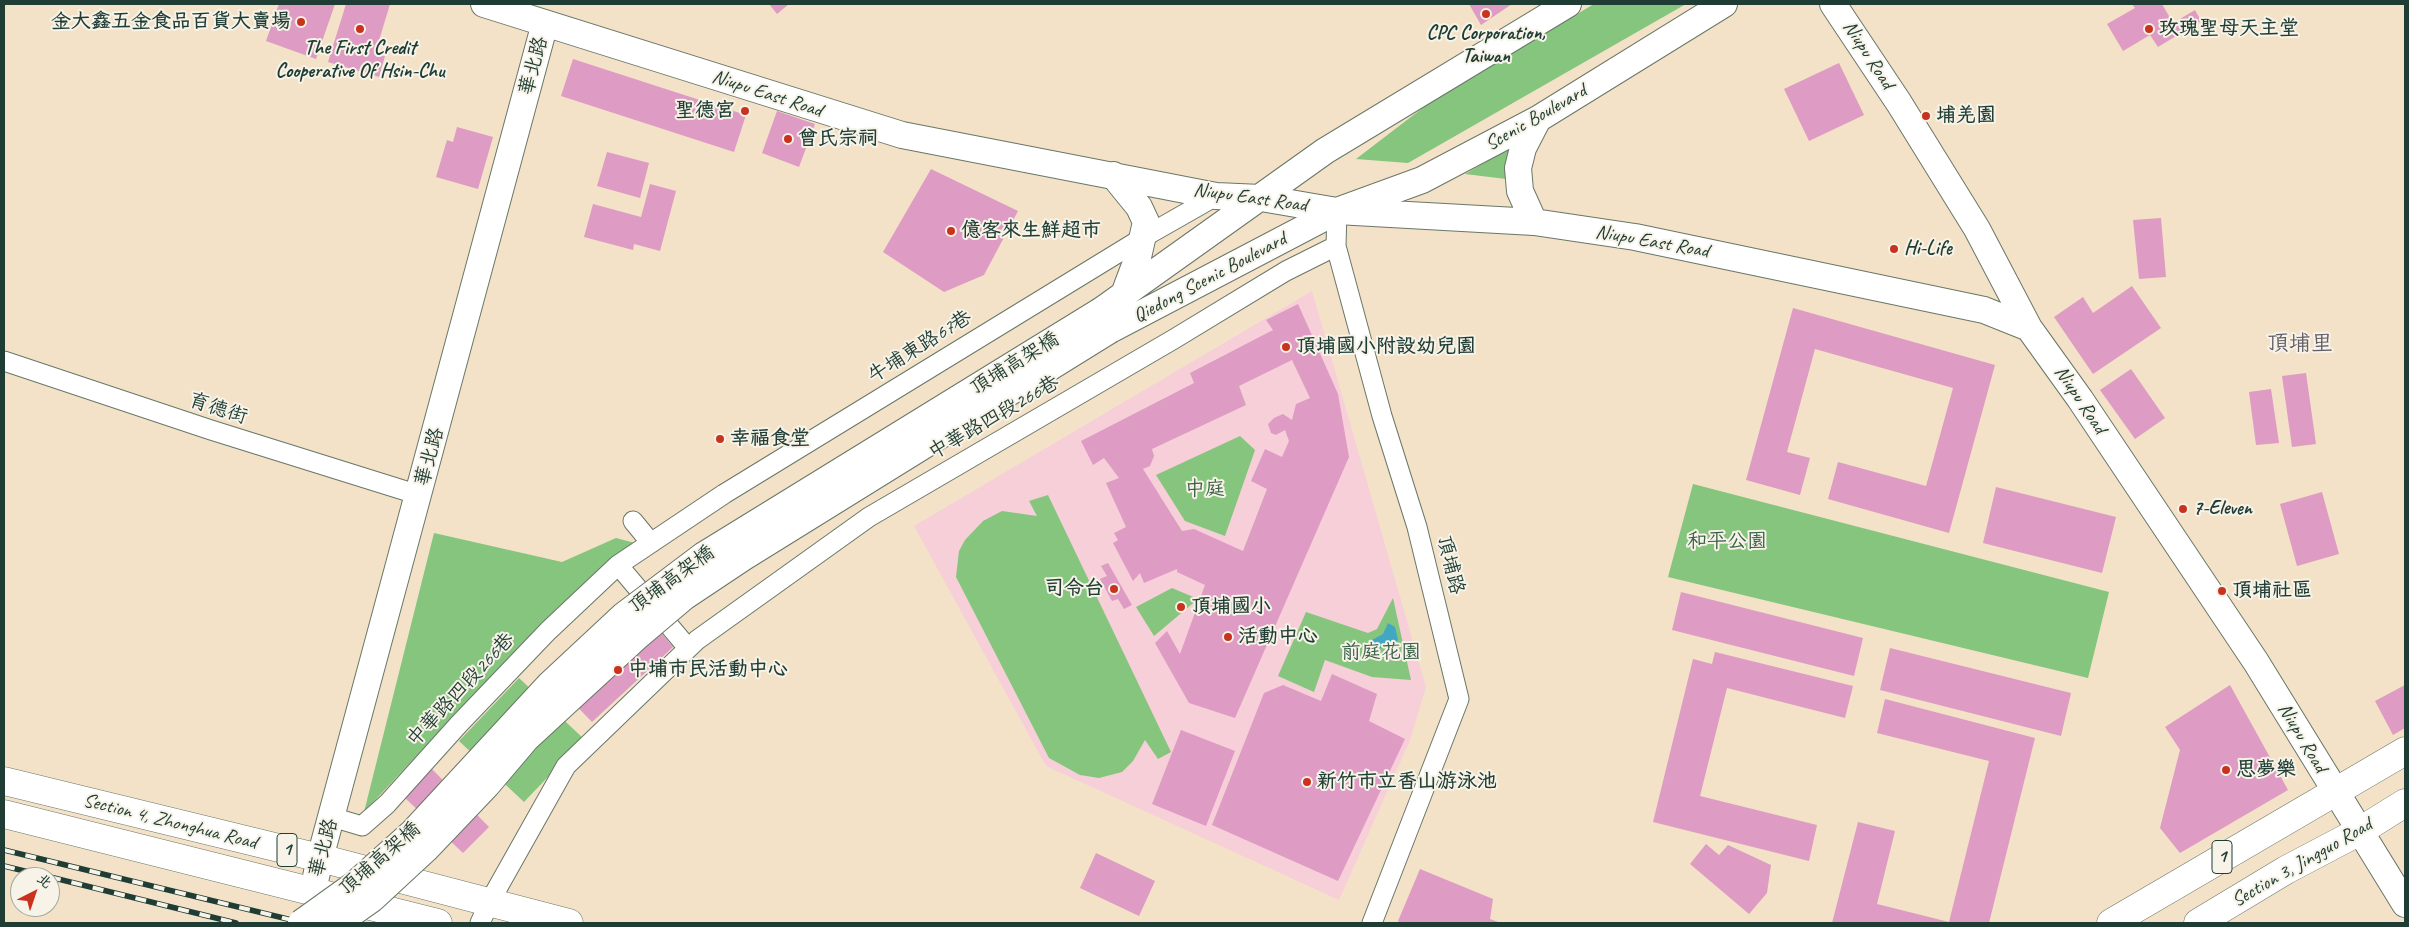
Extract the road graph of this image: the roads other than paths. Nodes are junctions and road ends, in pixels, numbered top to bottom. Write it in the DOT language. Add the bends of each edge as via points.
graph roads {
  1 [pos="484,4"];
  2 [pos="1568,4"];
  3 [pos="1724,4"];
  4 [pos="1833,4"];
  5 [pos="545,23"];
  6 [pos="1538,119"];
  7 [pos="1113,175"];
  8 [pos="1216,196"];
  9 [pos="1261,198"];
  10 [pos="1337,211"];
  11 [pos="1534,222"];
  12 [pos="1144,237"];
  13 [pos="1336,246"];
  14 [pos="1112,313"];
  15 [pos="2029,328"];
  16 [pos="4,361"];
  17 [pos="419,495"];
  18 [pos="633,521"];
  19 [pos="651,543"];
  20 [pos="618,565"];
  21 [pos="688,648"];
  22 [pos="2405,751"];
  23 [pos="4,781"];
  24 [pos="2334,792"];
  25 [pos="2405,803"];
  26 [pos="4,814"];
  27 [pos="332,817"];
  28 [pos="2360,831"];
  29 [pos="320,858"];
  30 [pos="313,891"];
  31 [pos="2405,904"];
  32 [pos="484,913"];
  33 [pos="300,923"];
  34 [pos="338,923"];
  35 [pos="438,923"];
  36 [pos="569,923"];
  37 [pos="1372,923"];
  38 [pos="2111,923"];
  39 [pos="2198,923"];
  1 -- 5 [label="street, Niupu East Road"];
  2 -- 9 [label="street" via="1325,152"];
  3 -- 6 [label="street, Scenic Boulevard"];
  4 -- 15 [label="street, Niupu Road" via="1977,229"];
  5 -- 7 [label="street, Niupu East Road" via="902,135"];
  5 -- 17 [label="street, 華北路"];
  6 -- 10 [label="street, Scenic Boulevard" via="1422,180"];
  6 -- 11 [label="street" via="1523,148 1518,168 1520,191"];
  7 -- 8 [label="street, Niupu East Road"];
  7 -- 12 [label="street" via="1138,206 1146,222"];
  8 -- 9 [label="street, Niupu East Road"];
  8 -- 12 [label="street, 牛埔東路67巷"];
  9 -- 10 [label="street, Niupu East Road"];
  9 -- 14 [label="street, Qiedong Scenic Boulevard"];
  10 -- 11 [label="street, Niupu East Road"];
  10 -- 13 [label="street, 頂埔路"];
  10 -- 14 [label="street, Qiedong Scenic Boulevard"];
  11 -- 15 [label="street, Niupu East Road" via="1635,237 1984,310"];
  12 -- 14 [label="street"];
  12 -- 19 [label="street, 牛埔東路67巷" via="724,494"];
  13 -- 21 [label="street, 中華路四段266巷" via="1286,271 870,517"];
  13 -- 37 [label="street, 頂埔路" via="1382,416 1417,527 1459,699"];
  14 -- 33 [label="street, 頂埔高架橋, bridge" via="704,555 623,616 549,685 412,833 354,885"];
  14 -- 34 [label="street, 頂埔高架橋, bridge" via="684,597 526,739 419,856 372,899"];
  15 -- 24 [label="street, Niupu Road" via="2256,662"];
  16 -- 17 [label="street, 育德街"];
  17 -- 27 [label="street, 華北路"];
  18 -- 19 [label="street"];
  19 -- 20 [label="street, 中華路四段266巷"];
  20 -- 21 [label="street"];
  20 -- 27 [label="street, 中華路四段266巷" via="548,630 387,804 362,826"];
  21 -- 32 [label="street, 中華路四段266巷" via="566,766"];
  22 -- 24 [label="main road, 1"];
  23 -- 29 [label="main road, Section 4, Zhonghua Road / 1"];
  24 -- 28 [label="street, Niupu Road"];
  24 -- 38 [label="main road, 1"];
  25 -- 28 [label="main road, Section 3, Jingguo Road / 1"];
  26 -- 30 [label="main road, Section 4, Zhonghua Road / 1"];
  27 -- 29 [label="street, 華北路"];
  28 -- 31 [label="street"];
  28 -- 39 [label="main road, Section 3, Jingguo Road / 1" via="2286,870"];
  29 -- 30 [label="street, 華北路"];
  29 -- 32 [label="main road, Section 4, Zhonghua Road / 1"];
  30 -- 35 [label="main road, Section 4, Zhonghua Road / 1"];
  32 -- 36 [label="main road, Section 4, Zhonghua Road / 1"];
}
